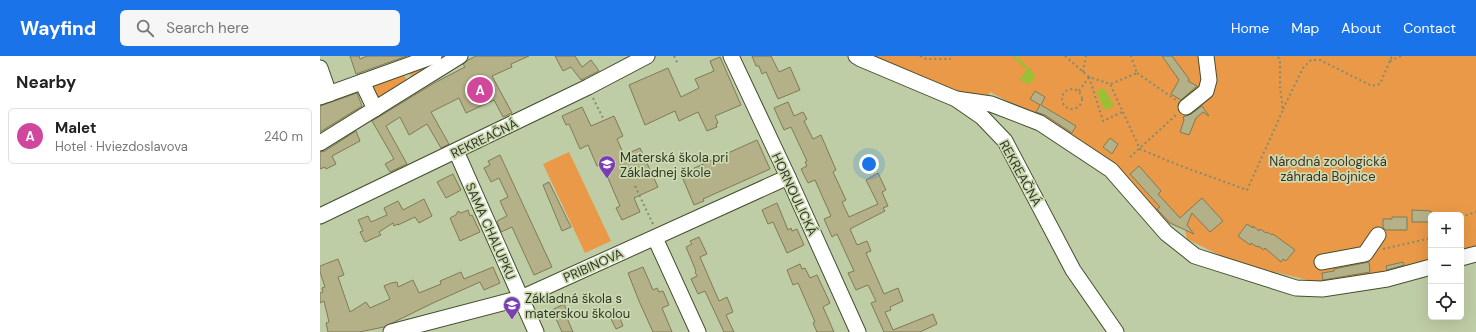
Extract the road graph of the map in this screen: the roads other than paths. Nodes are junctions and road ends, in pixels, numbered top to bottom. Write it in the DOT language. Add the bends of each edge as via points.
graph roads {
  1 [pos="434,56"];
  2 [pos="460,56"];
  3 [pos="730,56"];
  4 [pos="856,56"];
  5 [pos="1206,56"];
  6 [pos="642,57"];
  7 [pos="404,67"];
  8 [pos="320,68"];
  9 [pos="362,82"];
  10 [pos="414,85"];
  11 [pos="325,96"];
  12 [pos="956,99"];
  13 [pos="1186,107"];
  14 [pos="375,109"];
  15 [pos="320,143"];
  16 [pos="456,151"];
  17 [pos="788,177"];
  18 [pos="320,216"];
  19 [pos="1378,236"];
  20 [pos="657,237"];
  21 [pos="1476,254"];
  22 [pos="1464,257"];
  23 [pos="1322,262"];
  24 [pos="1428,268"];
  25 [pos="521,298"];
  26 [pos="391,332"];
  27 [pos="536,332"];
  28 [pos="698,332"];
  29 [pos="858,332"];
  30 [pos="1116,332"];
  1 -- 7 [label="street"];
  2 -- 10 [label="street"];
  3 -- 17 [label="street, HORNOULICKÁ"];
  4 -- 12 [label="street, REKREAČNÁ"];
  5 -- 13 [label="street" via="1209,80 1206,91"];
  6 -- 16 [label="street, REKREAČNÁ"];
  7 -- 9 [label="street"];
  7 -- 10 [label="street"];
  8 -- 11 [label="street"];
  9 -- 11 [label="street"];
  9 -- 14 [label="street"];
  10 -- 14 [label="street"];
  12 -- 24 [label="street" via="991,104 1040,123 1111,170 1166,233 1195,256 1296,288 1322,289 1387,279"];
  12 -- 30 [label="street, REKREAČNÁ" via="982,117 1005,141 1073,270"];
  14 -- 15 [label="street"];
  16 -- 18 [label="street, REKREAČNÁ"];
  16 -- 25 [label="street, SAMA CHALUPKU"];
  17 -- 20 [label="street, PRIBINOVA"];
  17 -- 29 [label="street, HORNOULICKÁ"];
  19 -- 23 [label="street" via="1365,254"];
  20 -- 25 [label="street, PRIBINOVA"];
  20 -- 28 [label="street"];
  21 -- 22 [label="street"];
  25 -- 26 [label="street, PRIBINOVA"];
  25 -- 27 [label="street, SAMA CHALUPKU"];
}
